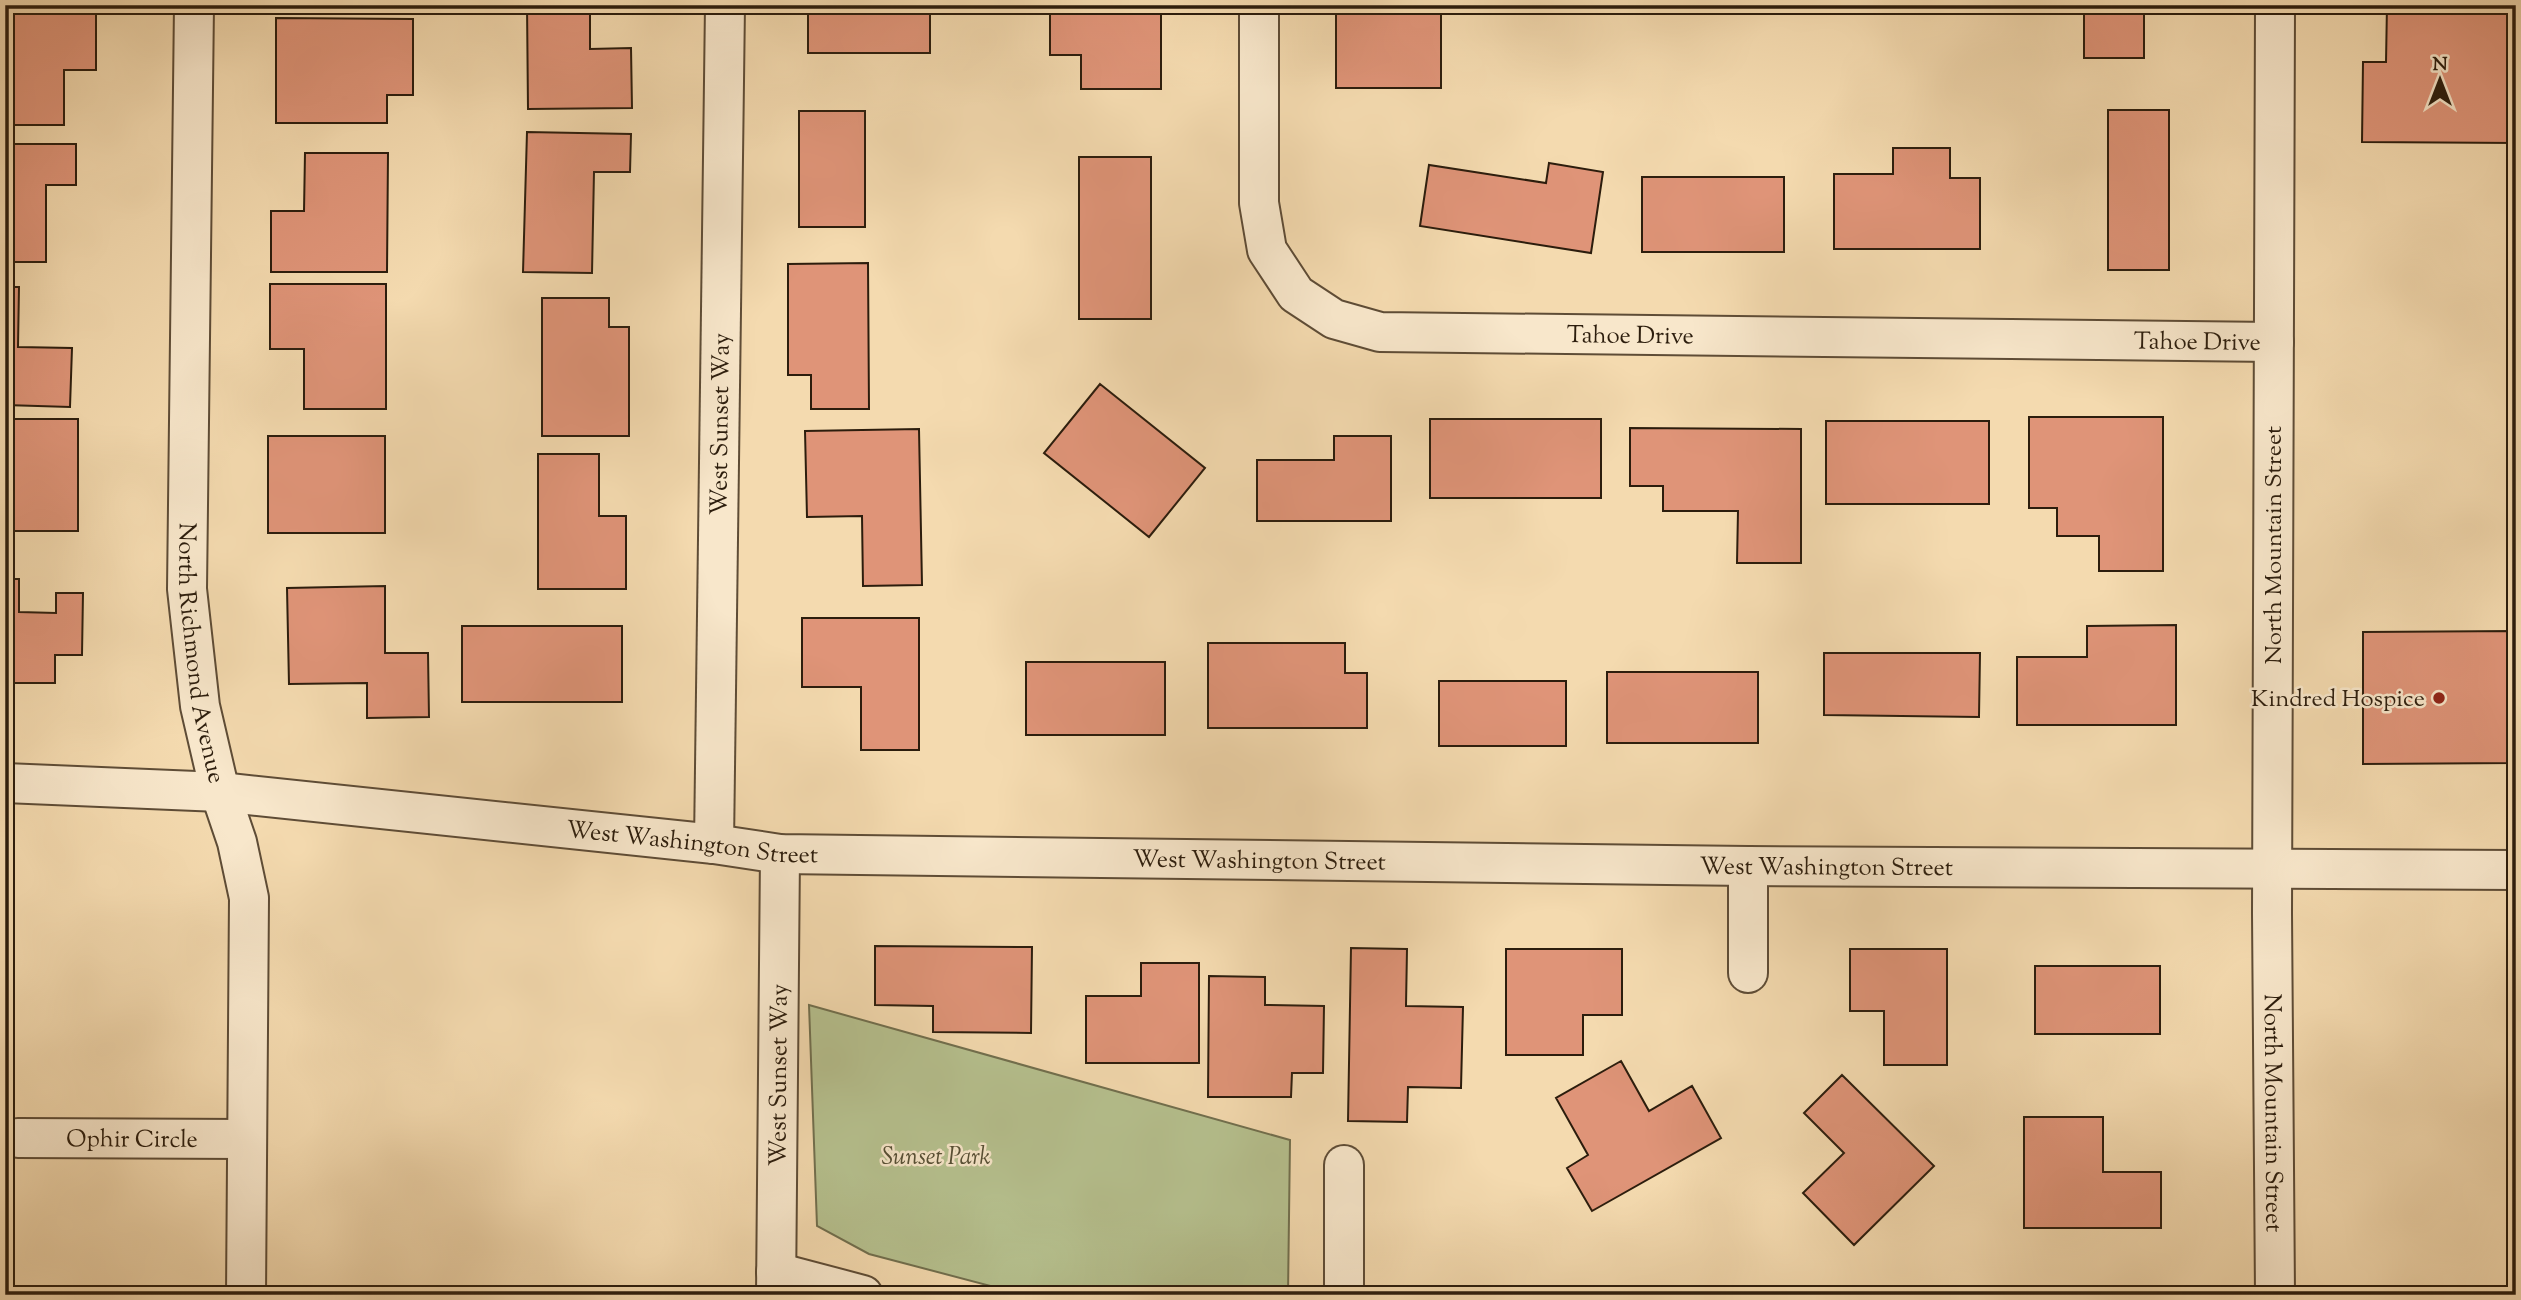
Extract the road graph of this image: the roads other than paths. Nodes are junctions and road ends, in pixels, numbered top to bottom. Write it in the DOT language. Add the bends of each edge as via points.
graph roads {
  1 [pos="194,5"];
  2 [pos="725,5"];
  3 [pos="1259,5"];
  4 [pos="2275,5"];
  5 [pos="2274,342"];
  6 [pos="5,783"];
  7 [pos="220,792"];
  8 [pos="714,844"];
  9 [pos="780,854"];
  10 [pos="1748,866"];
  11 [pos="2272,867"];
  12 [pos="2516,870"];
  13 [pos="1748,973"];
  14 [pos="18,1138"];
  15 [pos="247,1139"];
  16 [pos="1343,1166"];
  17 [pos="776,1283"];
  18 [pos="246,1295"];
  19 [pos="863,1295"];
  20 [pos="1343,1295"];
  21 [pos="2275,1295"];
  1 -- 7 [label="street, North Richmond Avenue" via="187,589 200,706"];
  2 -- 8 [label="street, West Sunset Way"];
  3 -- 5 [label="street, Tahoe Drive" via="1259,203 1268,250 1296,295 1334,319 1380,332"];
  4 -- 5 [label="street, North Mountain Street"];
  5 -- 11 [label="street, North Mountain Street"];
  6 -- 7 [label="street, West Washington Street"];
  7 -- 8 [label="street, West Washington Street"];
  7 -- 15 [label="street, North Richmond Avenue" via="237,842 248,898"];
  8 -- 9 [label="street, West Washington Street"];
  9 -- 10 [label="street, West Washington Street"];
  9 -- 17 [label="street, West Sunset Way"];
  10 -- 11 [label="street, West Washington Street"];
  10 -- 13 [label="street"];
  11 -- 12 [label="street, West Washington Street"];
  11 -- 21 [label="street, North Mountain Street"];
  14 -- 15 [label="street, Ophir Circle"];
  15 -- 18 [label="street, North Richmond Avenue"];
  16 -- 20 [label="street"];
  17 -- 19 [label="street"];
}
